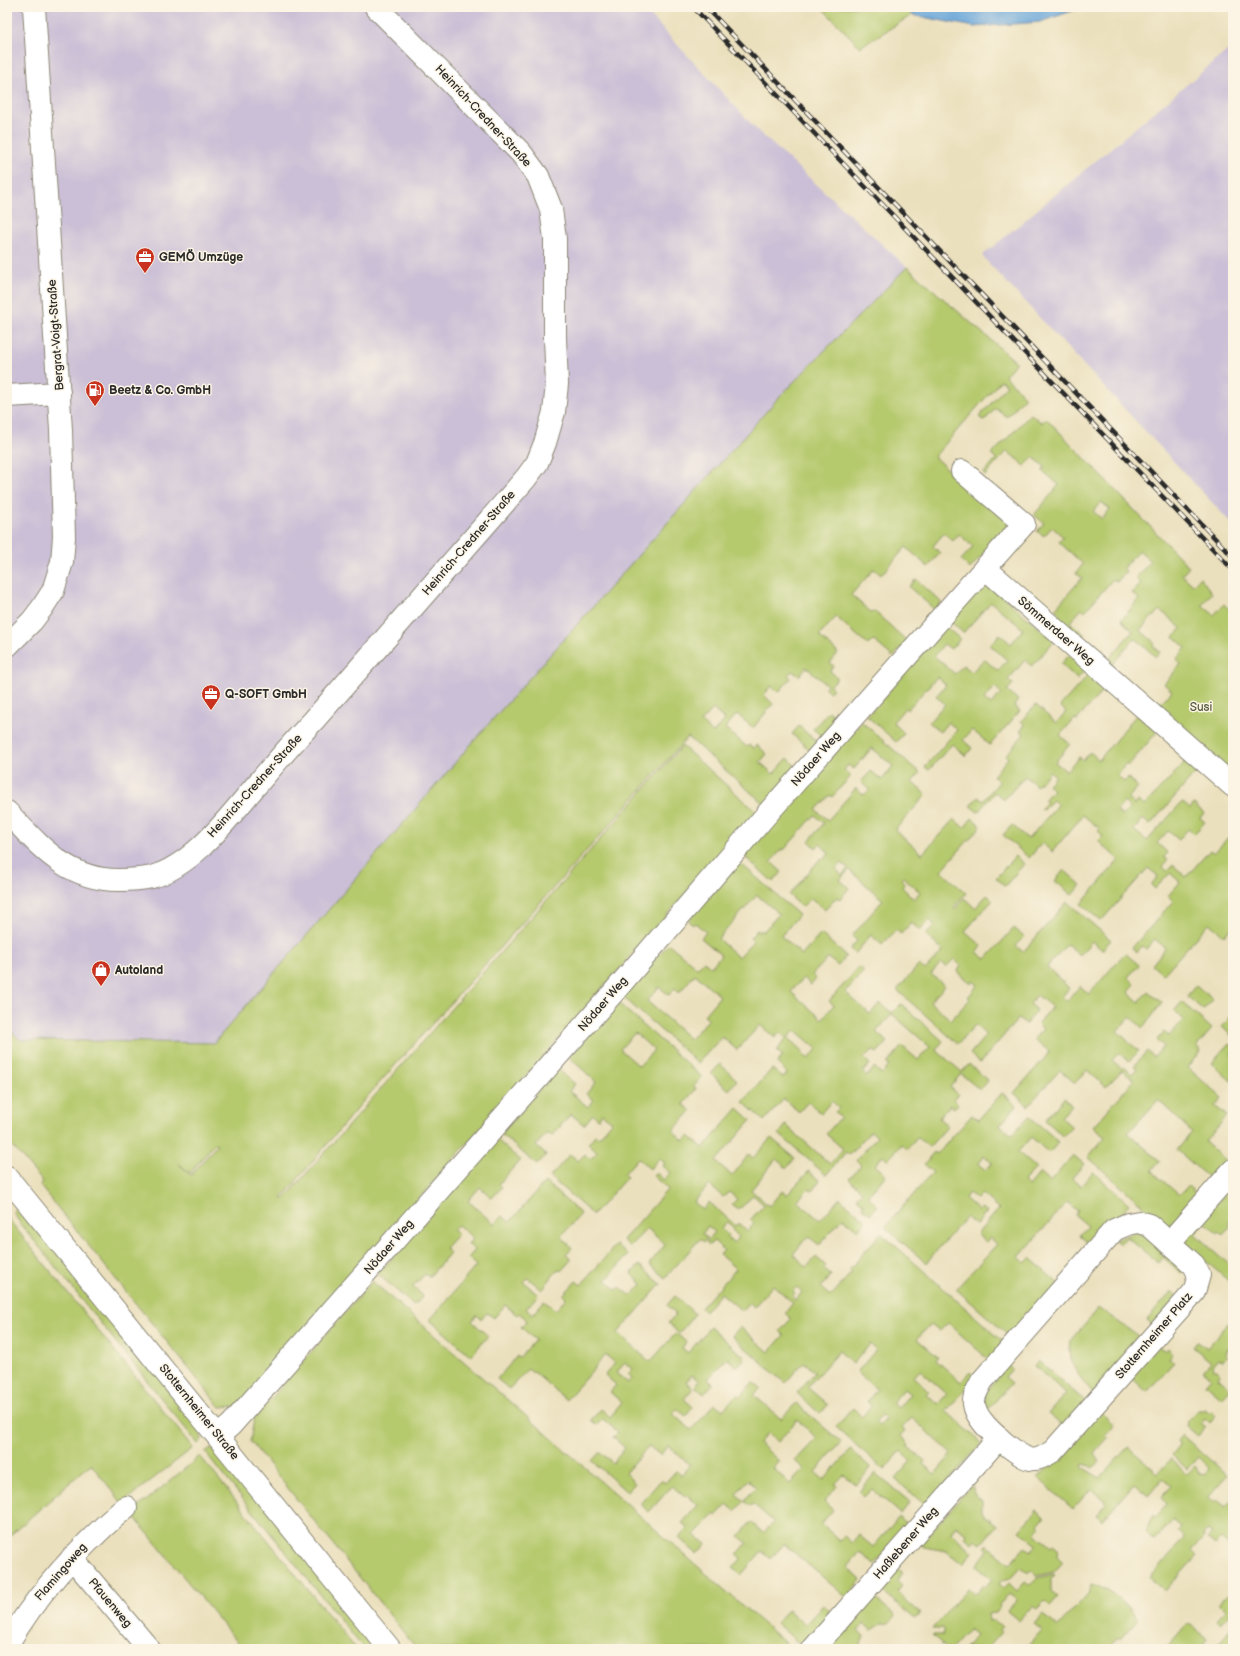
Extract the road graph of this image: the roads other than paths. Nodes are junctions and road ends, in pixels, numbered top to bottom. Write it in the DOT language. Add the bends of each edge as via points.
graph roads {
  1 [pos="34,7"];
  2 [pos="376,7"];
  3 [pos="59,393"];
  4 [pos="7,396"];
  5 [pos="962,471"];
  6 [pos="985,568"];
  7 [pos="7,646"];
  8 [pos="1233,786"];
  9 [pos="7,812"];
  10 [pos="1233,1170"];
  11 [pos="7,1177"];
  12 [pos="1169,1243"];
  13 [pos="218,1436"];
  14 [pos="999,1438"];
  15 [pos="126,1508"];
  16 [pos="72,1558"];
  17 [pos="7,1645"];
  18 [pos="149,1649"];
  19 [pos="390,1649"];
  20 [pos="813,1649"];
  1 -- 3 [label="street, Bergrat-Voigt-Straße"];
  2 -- 9 [label="street, Heinrich-Credner-Straße" via="520,153 538,176 551,209 555,239 557,384 554,412 537,463 420,600 195,853 153,877 107,880 65,866 47,852"];
  3 -- 4 [label="street"];
  3 -- 7 [label="street, Bergrat-Voigt-Straße" via="65,525 62,562 53,592 42,608"];
  5 -- 6 [label="street" via="1024,524"];
  6 -- 8 [label="street, Sömmerdaer Weg"];
  6 -- 13 [label="street, Nödaer Weg" via="383,1254 231,1425"];
  10 -- 12 [label="street"];
  11 -- 13 [label="street, Stotternheimer Straße"];
  12 -- 14 [label="street, Stotternheimer Platz" via="1149,1225 1139,1222 1114,1230 982,1381 974,1403 976,1413"];
  12 -- 14 [label="street, Stotternheimer Platz" via="1194,1265 1199,1275 1194,1292 1053,1451 1031,1460 1016,1453"];
  13 -- 19 [label="street, Stotternheimer Straße"];
  14 -- 20 [label="street, Haßlebener Weg"];
  15 -- 16 [label="street, Flamingoweg" via="98,1530"];
  16 -- 17 [label="street, Flamingoweg" via="33,1604"];
  16 -- 18 [label="street, Pfauenweg"];
}
